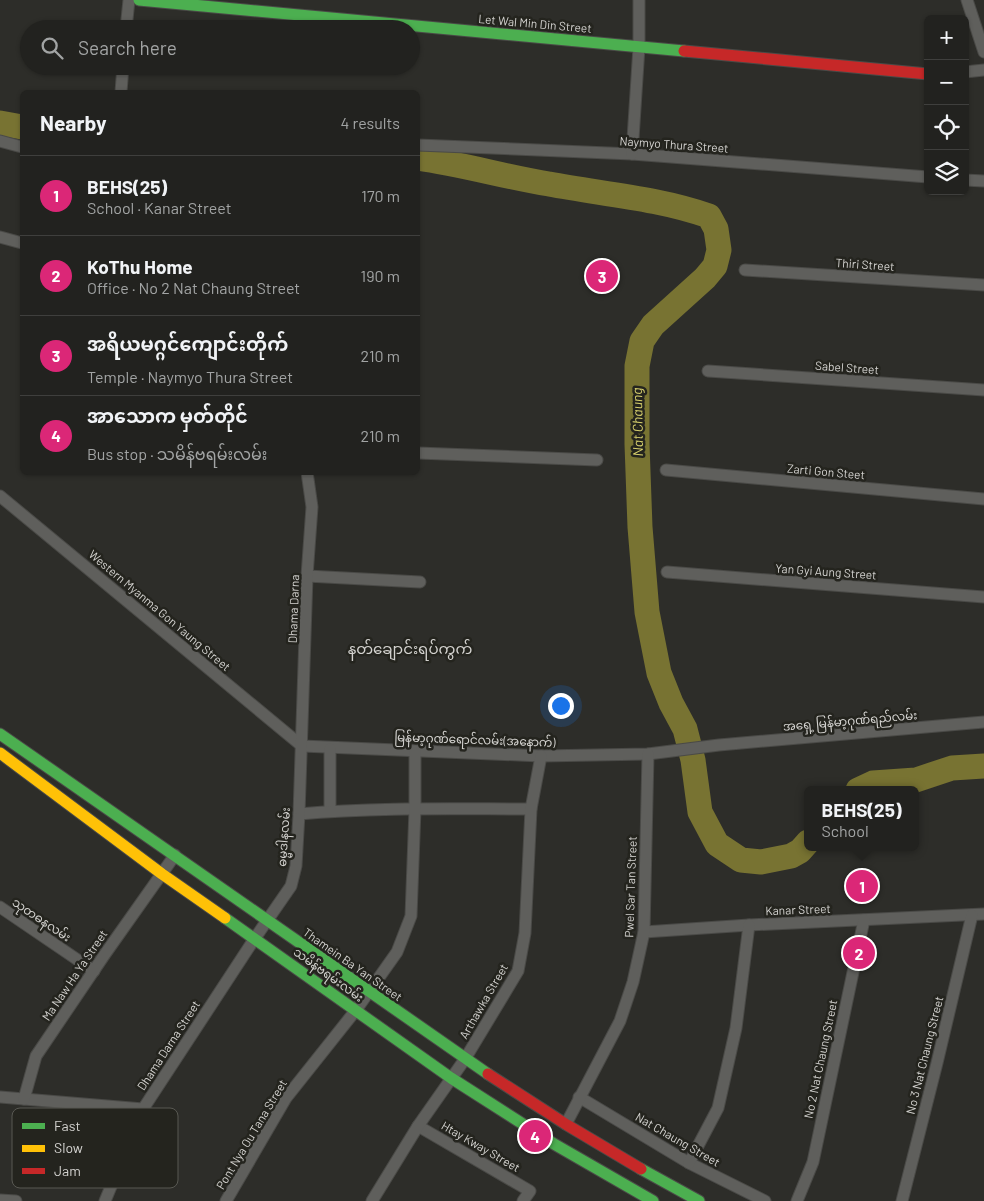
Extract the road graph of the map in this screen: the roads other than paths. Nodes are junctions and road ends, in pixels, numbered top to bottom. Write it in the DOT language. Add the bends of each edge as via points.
graph roads {
  1 [pos="129,0"];
  2 [pos="139,0"];
  3 [pos="639,0"];
  4 [pos="967,0"];
  5 [pos="127,20"];
  6 [pos="356,20"];
  7 [pos="420,26"];
  8 [pos="639,46"];
  9 [pos="984,52"];
  10 [pos="984,70"];
  11 [pos="969,72"];
  12 [pos="924,74"];
  13 [pos="122,75"];
  14 [pos="121,90"];
  15 [pos="0,141"];
  16 [pos="420,145"];
  17 [pos="20,146"];
  18 [pos="632,154"];
  19 [pos="924,177"];
  20 [pos="969,180"];
  21 [pos="984,181"];
  22 [pos="0,237"];
  23 [pos="20,242"];
  24 [pos="745,270"];
  25 [pos="984,285"];
  26 [pos="708,371"];
  27 [pos="984,390"];
  28 [pos="420,453"];
  29 [pos="597,460"];
  30 [pos="666,470"];
  31 [pos="308,475"];
  32 [pos="0,496"];
  33 [pos="984,499"];
  34 [pos="667,572"];
  35 [pos="307,576"];
  36 [pos="420,582"];
  37 [pos="984,596"];
  38 [pos="984,722"];
  39 [pos="0,734"];
  40 [pos="302,746"];
  41 [pos="330,749"];
  42 [pos="415,751"];
  43 [pos="674,751"];
  44 [pos="0,753"];
  45 [pos="648,754"];
  46 [pos="541,756"];
  47 [pos="415,809"];
  48 [pos="532,809"];
  49 [pos="330,812"];
  50 [pos="299,814"];
  51 [pos="175,856"];
  52 [pos="162,874"];
  53 [pos="0,907"];
  54 [pos="984,914"];
  55 [pos="972,915"];
  56 [pos="864,920"];
  57 [pos="267,921"];
  58 [pos="749,925"];
  59 [pos="644,932"];
  60 [pos="255,938"];
  61 [pos="94,971"];
  62 [pos="368,992"];
  63 [pos="356,1010"];
  64 [pos="465,1059"];
  65 [pos="451,1078"];
  66 [pos="0,1097"];
  67 [pos="579,1097"];
  68 [pos="24,1099"];
  69 [pos="131,1108"];
  70 [pos="144,1108"];
  71 [pos="566,1124"];
  72 [pos="418,1126"];
  73 [pos="689,1163"];
  74 [pos="110,1188"];
  75 [pos="0,1200"];
  76 [pos="16,1201"];
  77 [pos="105,1201"];
  78 [pos="226,1201"];
  79 [pos="372,1201"];
  80 [pos="522,1201"];
  81 [pos="653,1201"];
  82 [pos="700,1201"];
  83 [pos="765,1201"];
  84 [pos="797,1201"];
  85 [pos="902,1201"];
  1 -- 5 [label="street"];
  2 -- 6 [label="main road, Let Wal Min Din Street"];
  3 -- 8 [label="street"];
  4 -- 9 [label="street"];
  7 -- 8 [label="main road, Let Wal Min Din Street"];
  8 -- 12 [label="main road, Let Wal Min Din Street"];
  8 -- 18 [label="street"];
  10 -- 11 [label="street"];
  13 -- 14 [label="street"];
  15 -- 17 [label="street"];
  16 -- 18 [label="street, Naymyo Thura Street"];
  18 -- 19 [label="street, Naymyo Thura Street"];
  20 -- 21 [label="street"];
  22 -- 23 [label="street"];
  24 -- 25 [label="street, Thiri Street"];
  26 -- 27 [label="street, Sabel Street"];
  28 -- 29 [label="street"];
  30 -- 33 [label="street, Zarti Gon Steet"];
  31 -- 35 [label="street, Dhama Darna" via="312,507"];
  32 -- 40 [label="street, Western Myanma Gon Yaung Street"];
  34 -- 37 [label="street, Yan Gyi Aung Street"];
  35 -- 36 [label="street"];
  35 -- 40 [label="street, Dhama Darna"];
  38 -- 43 [label="street, အရှေ့ မြန်မာ့ဂုဏ်ရည်လမ်း"];
  39 -- 51 [label="main road, Thamein Ba Yan Street"];
  40 -- 41 [label="street, မြန်မာ့ဂုဏ်ရောင်လမ်း(အနောက်)"];
  40 -- 50 [label="street, ဓမ္မဒါနလမ်း"];
  41 -- 42 [label="street, မြန်မာ့ဂုဏ်ရောင်လမ်း(အနောက်)"];
  41 -- 49 [label="street"];
  42 -- 46 [label="street, မြန်မာ့ဂုဏ်ရောင်လမ်း(အနောက်)"];
  42 -- 47 [label="street, Pont Nya Ou Tana Street"];
  43 -- 45 [label="street, မြန်မာ့ဂုဏ်ရောင်လမ်း(အနောက်)"];
  44 -- 52 [label="main road, သမိန်ဗရမ်းလမ်း"];
  45 -- 46 [label="street, မြန်မာ့ဂုဏ်ရောင်လမ်း(အနောက်)"];
  45 -- 59 [label="street, Pwel Sar Tan Street"];
  46 -- 48 [label="street, Arthawka Street"];
  47 -- 48 [label="street"];
  47 -- 49 [label="street"];
  47 -- 62 [label="street, Pont Nya Ou Tana Street" via="411,916 398,952"];
  48 -- 64 [label="street, Arthawka Street" via="525,933 518,971"];
  49 -- 50 [label="street"];
  50 -- 57 [label="street, ဓမ္မဒါနလမ်း" via="296,866 291,886"];
  51 -- 52 [label="street, Ma Naw Ha Ya Street"];
  51 -- 57 [label="main road, Thamein Ba Yan Street"];
  52 -- 60 [label="main road, သမိန်ဗရမ်းလမ်း"];
  52 -- 61 [label="street, Ma Naw Ha Ya Street"];
  53 -- 61 [label="street, သုတဓနလမ်း"];
  54 -- 55 [label="street, Kanar Street"];
  55 -- 56 [label="street, Kanar Street"];
  55 -- 85 [label="street, No 3 Nat Chaung Street"];
  56 -- 58 [label="street, Kanar Street"];
  56 -- 84 [label="street, No 2 Nat Chaung Street" via="813,1162"];
  57 -- 60 [label="street, ဓမ္မဒါနလမ်း"];
  57 -- 62 [label="main road, Thamein Ba Yan Street"];
  58 -- 59 [label="street, Kanar Street"];
  58 -- 73 [label="street" via="736,1028 718,1108"];
  59 -- 67 [label="street, Pwel Sar Tan Street" via="620,1021"];
  60 -- 63 [label="main road, သမိန်ဗရမ်းလမ်း"];
  60 -- 70 [label="street, Dhama Darna Street"];
  61 -- 68 [label="street, Ma Naw Ha Ya Street" via="36,1056"];
  62 -- 63 [label="street, Pont Nya Ou Tana Street"];
  62 -- 64 [label="main road, Thamein Ba Yan Street"];
  63 -- 65 [label="main road, သမိန်ဗရမ်းလမ်း"];
  63 -- 78 [label="street, Pont Nya Ou Tana Street" via="286,1098"];
  64 -- 65 [label="street, Arthawka Street"];
  64 -- 71 [label="main road, Thamein Ba Yan Street"];
  65 -- 72 [label="street, Arthawka Street"];
  65 -- 81 [label="main road, သမိန်ဗရမ်းလမ်း" via="554,1144"];
  66 -- 68 [label="street"];
  67 -- 71 [label="street, Pwel Sar Tan Street"];
  67 -- 73 [label="street, Nat Chaung Street"];
  68 -- 69 [label="street"];
  71 -- 82 [label="main road, Thamein Ba Yan Street"];
  72 -- 79 [label="street, Arthawka Street"];
  72 -- 80 [label="street, Htay Kway Street" via="530,1191"];
  73 -- 83 [label="street, Nat Chaung Street"];
  74 -- 77 [label="street, Dhama Darna Street"];
  75 -- 76 [label="street"];
}
